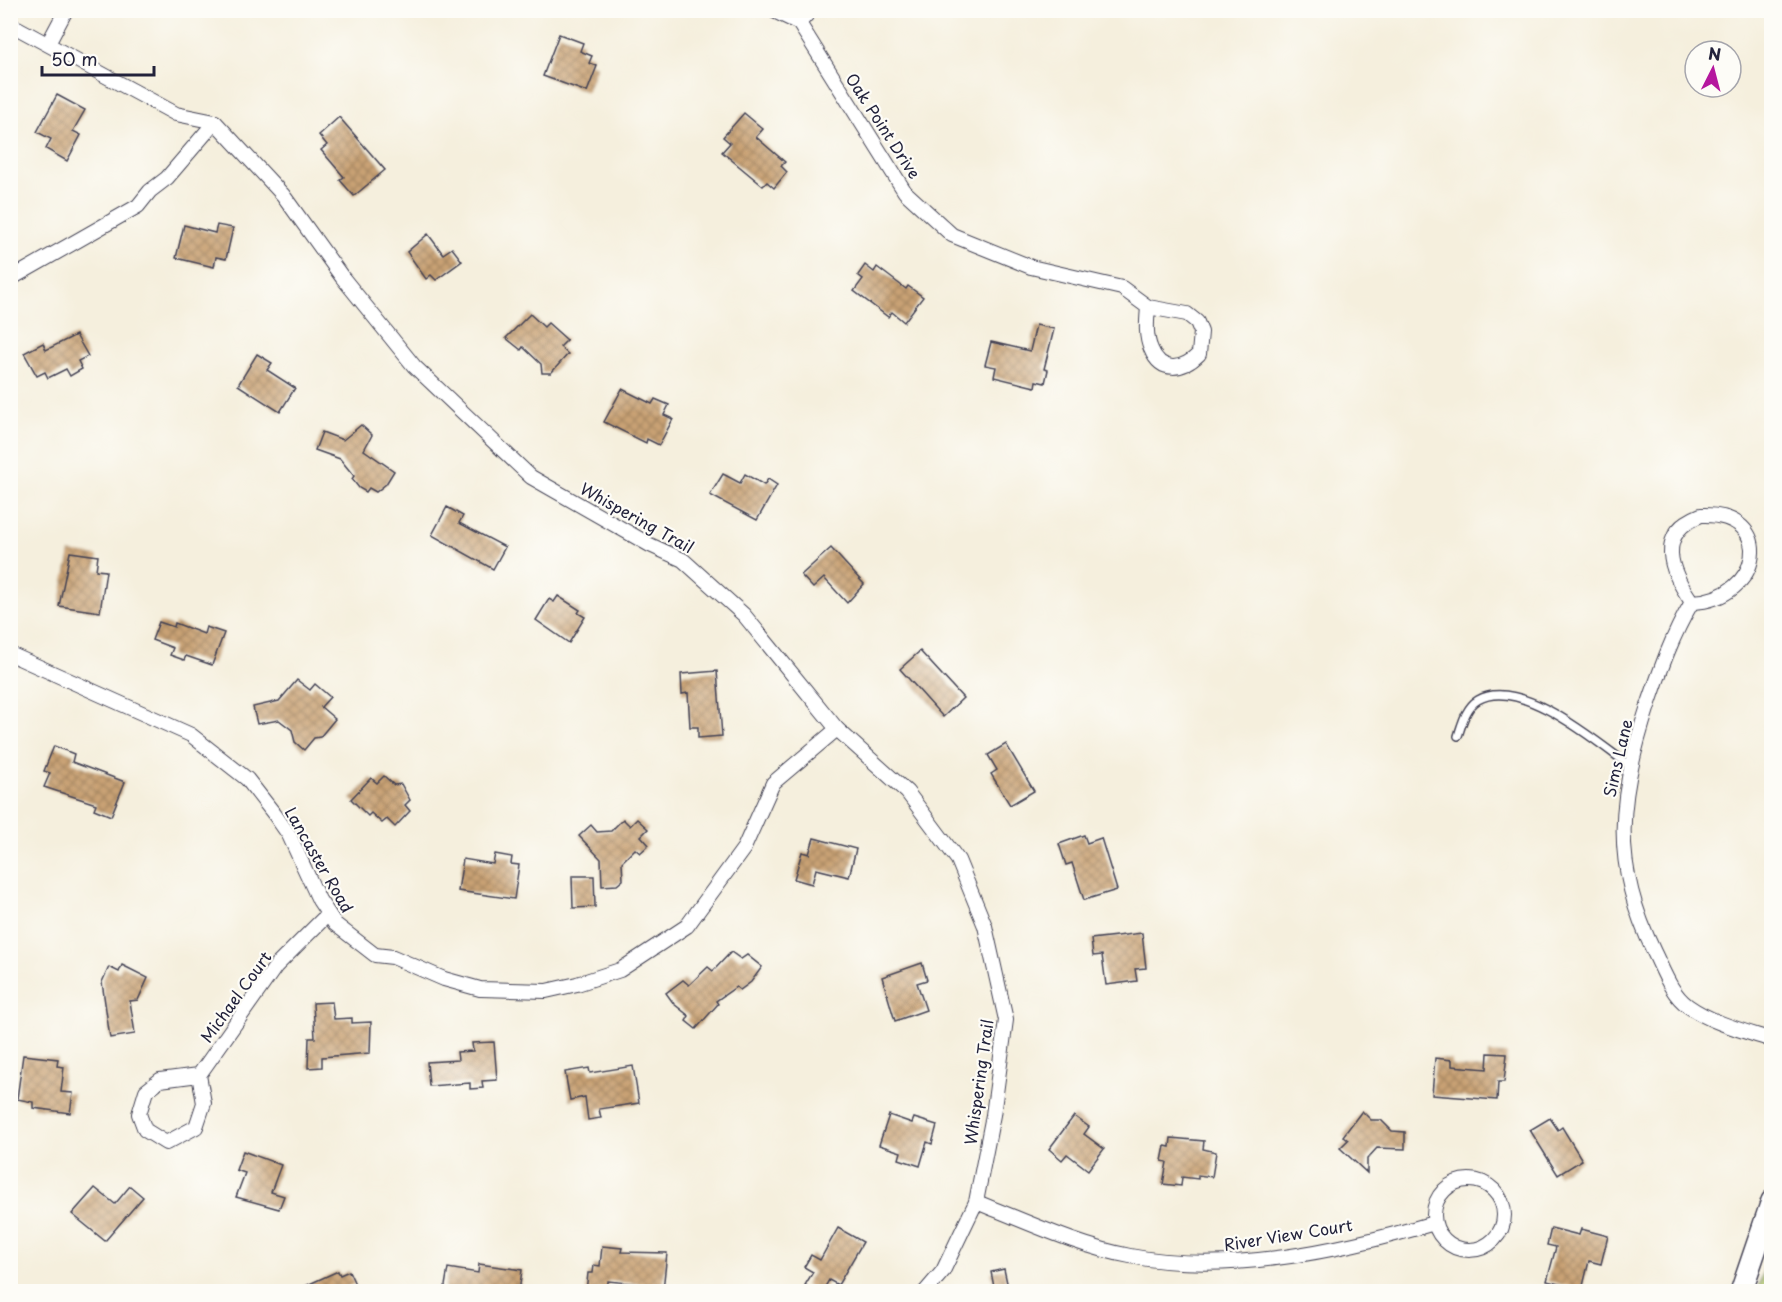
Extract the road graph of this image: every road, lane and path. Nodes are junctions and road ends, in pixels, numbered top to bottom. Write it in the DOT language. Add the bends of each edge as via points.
graph roads {
  1 [pos="66,10"];
  2 [pos="772,10"];
  3 [pos="811,10"];
  4 [pos="799,23"];
  5 [pos="10,24"];
  6 [pos="49,42"];
  7 [pos="215,122"];
  8 [pos="10,279"];
  9 [pos="1148,307"];
  10 [pos="1692,602"];
  11 [pos="10,654"];
  12 [pos="837,729"];
  13 [pos="1458,736"];
  14 [pos="1630,766"];
  15 [pos="328,914"];
  16 [pos="1772,1040"];
  17 [pos="199,1075"];
  18 [pos="1772,1201"];
  19 [pos="976,1202"];
  20 [pos="1434,1223"];
  21 [pos="925,1292"];
  22 [pos="1741,1292"];
  1 -- 6 [label="street"];
  2 -- 4 [label="street"];
  3 -- 4 [label="street"];
  4 -- 9 [label="street, Oak Point Drive" via="905,192 952,235 1031,267 1122,288"];
  5 -- 6 [label="street"];
  6 -- 7 [label="street" via="176,114"];
  7 -- 8 [label="street" via="138,206"];
  7 -- 12 [label="street, Whispering Trail" via="283,195 342,277 414,366 531,477 682,560 744,615"];
  9 -- 9 [label="street, Oak Point Drive" via="1151,349 1160,362 1176,368 1189,364 1199,354 1201,332 1197,322 1187,314"];
  10 -- 10 [label="street" via="1728,593 1747,572 1750,538 1735,521 1724,516 1701,515 1692,519 1683,524 1672,540 1674,574"];
  10 -- 14 [label="street, Sims Lane" via="1669,643"];
  11 -- 15 [label="street, Lancaster Road" via="191,735 228,762 248,779 289,835"];
  12 -- 15 [label="street, Lancaster Road" via="774,783 744,848 687,926 620,970 546,991 480,989 444,980 393,957 375,955 334,924"];
  12 -- 19 [label="street, Whispering Trail" via="907,792 958,860 985,926 1006,1020"];
  13 -- 14 [label="lane" via="1464,716 1476,701 1493,695 1509,696 1553,712"];
  14 -- 16 [label="street, Sims Lane" via="1623,803 1624,859 1632,898 1672,988 1686,1005 1722,1023"];
  15 -- 17 [label="street, Michael Court" via="276,966"];
  17 -- 17 [label="street" via="204,1103 196,1127 166,1143 145,1130 139,1114 146,1091 160,1080"];
  18 -- 22 [label="main road"];
  19 -- 20 [label="street, River View Court" via="1086,1244 1129,1256 1174,1262 1264,1259"];
  19 -- 21 [label="street, Whispering Trail" via="944,1271"];
  20 -- 20 [label="street" via="1442,1192 1462,1181 1473,1180 1493,1190 1504,1209 1500,1233 1476,1250 1447,1244"];
}
